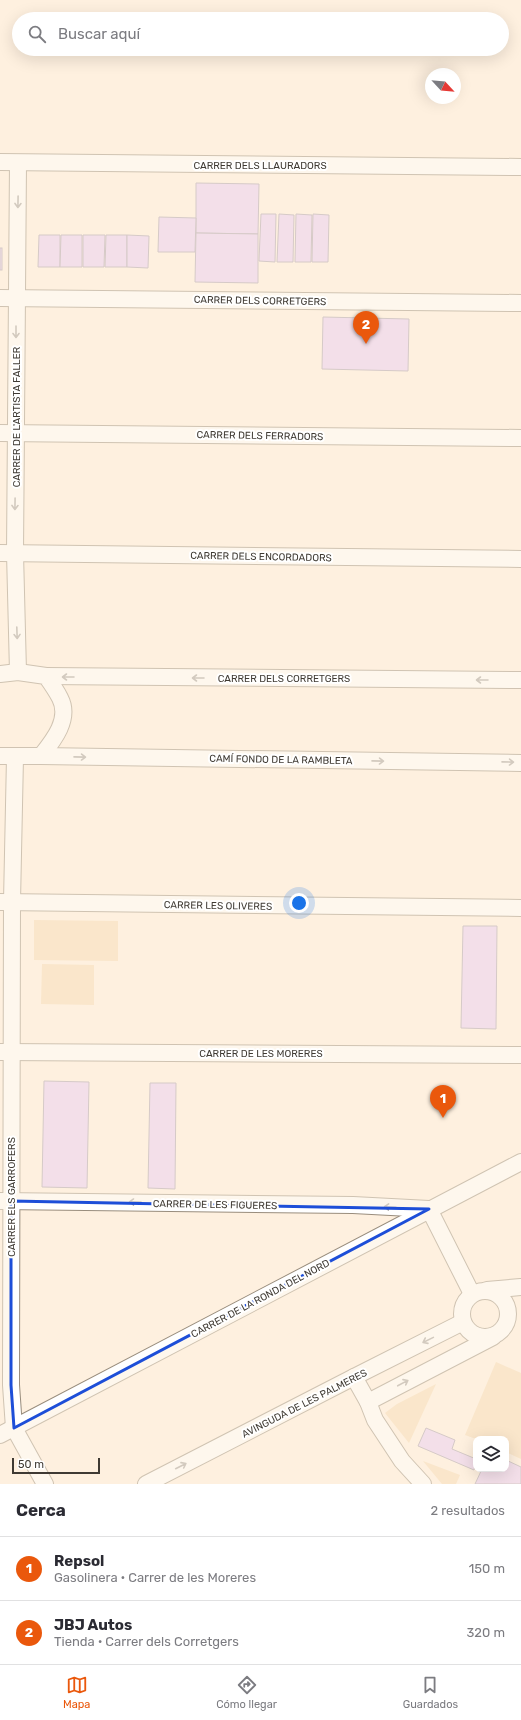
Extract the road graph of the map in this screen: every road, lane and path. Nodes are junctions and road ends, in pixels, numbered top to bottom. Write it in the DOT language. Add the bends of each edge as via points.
graph roads {
  1 [pos="0,162"];
  2 [pos="18,162"];
  3 [pos="521,167"];
  4 [pos="0,298"];
  5 [pos="17,298"];
  6 [pos="521,303"];
  7 [pos="8,433"];
  8 [pos="521,438"];
  9 [pos="7,553"];
  10 [pos="521,559"];
  11 [pos="18,672"];
  12 [pos="0,674"];
  13 [pos="46,676"];
  14 [pos="521,680"];
  15 [pos="41,756"];
  16 [pos="8,757"];
  17 [pos="521,762"];
  18 [pos="6,902"];
  19 [pos="521,908"];
  20 [pos="6,1052"];
  21 [pos="521,1055"];
  22 [pos="521,1162"];
  23 [pos="6,1201"];
  24 [pos="429,1209"];
  25 [pos="521,1287"];
  26 [pos="479,1292"];
  27 [pos="521,1321"];
  28 [pos="463,1322"];
  29 [pos="500,1331"];
  30 [pos="354,1377"];
  31 [pos="368,1402"];
  32 [pos="14,1428"];
  33 [pos="0,1435"];
  34 [pos="45,1484"];
  35 [pos="146,1484"];
  36 [pos="423,1484"];
  1 -- 2 [label="street, CARRER DELS LLAURADORS"];
  2 -- 3 [label="street, CARRER DELS LLAURADORS"];
  2 -- 5 [label="street, CARRER DE L'ARTISTA FALLER, one-way"];
  4 -- 5 [label="street, CARRER DELS CORRETGERS"];
  5 -- 6 [label="street, CARRER DELS CORRETGERS"];
  5 -- 7 [label="street, CARRER DE L'ARTISTA FALLER, one-way"];
  7 -- 8 [label="street, CARRER DELS FERRADORS"];
  7 -- 9 [label="street, CARRER DE L'ARTISTA FALLER, one-way"];
  9 -- 10 [label="street, CARRER DELS ENCORDADORS"];
  9 -- 11 [label="street, CARRER DE L'ARTISTA FALLER, one-way"];
  11 -- 12 [label="street, CARRER DELS CORRETGERS"];
  11 -- 13 [label="street, CARRER DELS CORRETGERS"];
  14 -- 13 [label="street, CARRER DELS CORRETGERS, one-way"];
  13 -- 15 [label="street" via="61,699 63,717 57,736"];
  15 -- 16 [label="street, CAMÍ FONDO DE LA RAMBLETA"];
  15 -- 17 [label="street, CAMÍ FONDO DE LA RAMBLETA, one-way"];
  16 -- 18 [label="street, CARRER ELS GARROFERS"];
  18 -- 19 [label="street, CARRER LES OLIVERES"];
  18 -- 20 [label="street, CARRER ELS GARROFERS"];
  20 -- 21 [label="street, CARRER DE LES MORERES"];
  20 -- 23 [label="street, CARRER ELS GARROFERS"];
  22 -- 24 [label="street, CARRER DE LA RONDA DEL NORD"];
  24 -- 23 [label="street, CARRER DE LES FIGUERES, one-way" via="353,1205"];
  23 -- 32 [label="street, CARRER ELS GARROFERS"];
  24 -- 26 [label="street"];
  24 -- 32 [label="street, CARRER DE LA RONDA DEL NORD"];
  25 -- 26 [label="street"];
  26 -- 28 [label="street" via="466,1300 462,1314"];
  26 -- 29 [label="street" via="494,1292 501,1296 507,1306 509,1314"];
  27 -- 29 [label="street"];
  28 -- 29 [label="street" via="479,1337 486,1338"];
  28 -- 30 [label="street, AVINGUDA DE LES PALMERES, one-way"];
  31 -- 29 [label="street, one-way"];
  30 -- 31 [label="street"];
  35 -- 30 [label="street, AVINGUDA DE LES PALMERES, one-way"];
  31 -- 36 [label="street" via="375,1420 402,1461"];
  32 -- 33 [label="street, CARRER DE LA RONDA DEL NORD"];
  32 -- 34 [label="street, CARRER ELS GARROFERS"];
}
